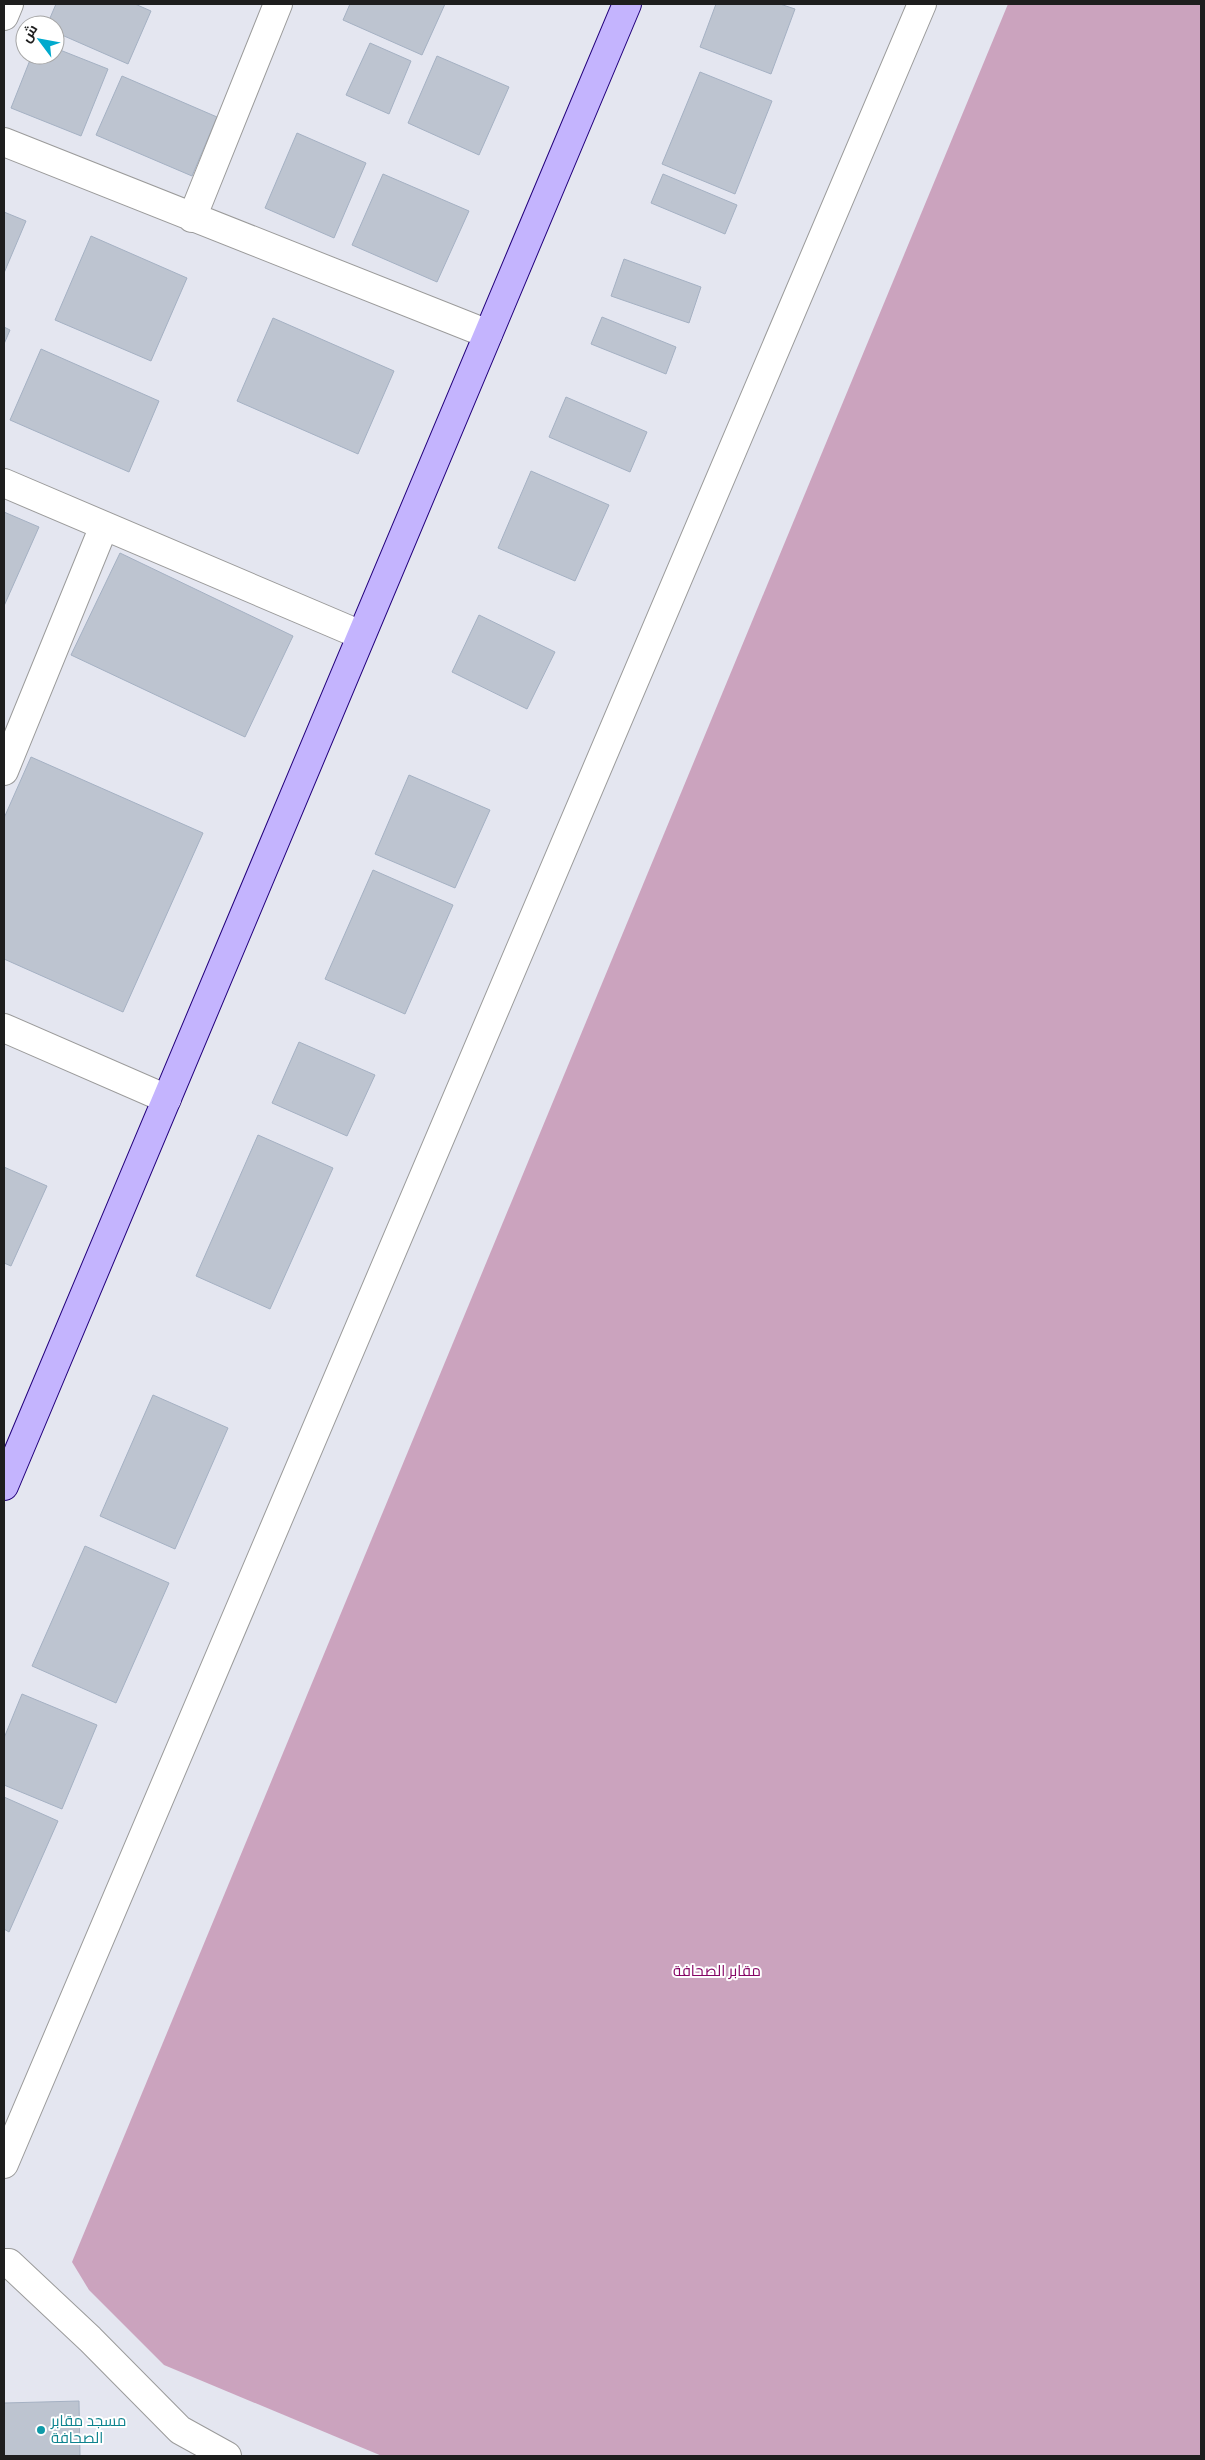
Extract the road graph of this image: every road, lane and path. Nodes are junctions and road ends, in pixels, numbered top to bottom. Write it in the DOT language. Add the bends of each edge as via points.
graph roads {
  1 [pos="9,4"];
  2 [pos="278,4"];
  3 [pos="627,4"];
  4 [pos="922,4"];
  5 [pos="4,16"];
  6 [pos="4,142"];
  7 [pos="192,218"];
  8 [pos="488,334"];
  9 [pos="4,483"];
  10 [pos="104,526"];
  11 [pos="361,635"];
  12 [pos="4,771"];
  13 [pos="4,1028"];
  14 [pos="166,1099"];
  15 [pos="4,1486"];
  16 [pos="4,2164"];
  17 [pos="4,2263"];
  18 [pos="227,2456"];
  1 -- 5 [label="street"];
  2 -- 7 [label="street"];
  3 -- 8 [label="street"];
  4 -- 16 [label="street"];
  6 -- 7 [label="street"];
  7 -- 8 [label="street"];
  8 -- 11 [label="street"];
  9 -- 10 [label="street"];
  10 -- 11 [label="street"];
  10 -- 12 [label="street"];
  11 -- 14 [label="street"];
  13 -- 14 [label="street"];
  14 -- 15 [label="street"];
  17 -- 18 [label="street" via="9,2264 90,2339 180,2430"];
}
